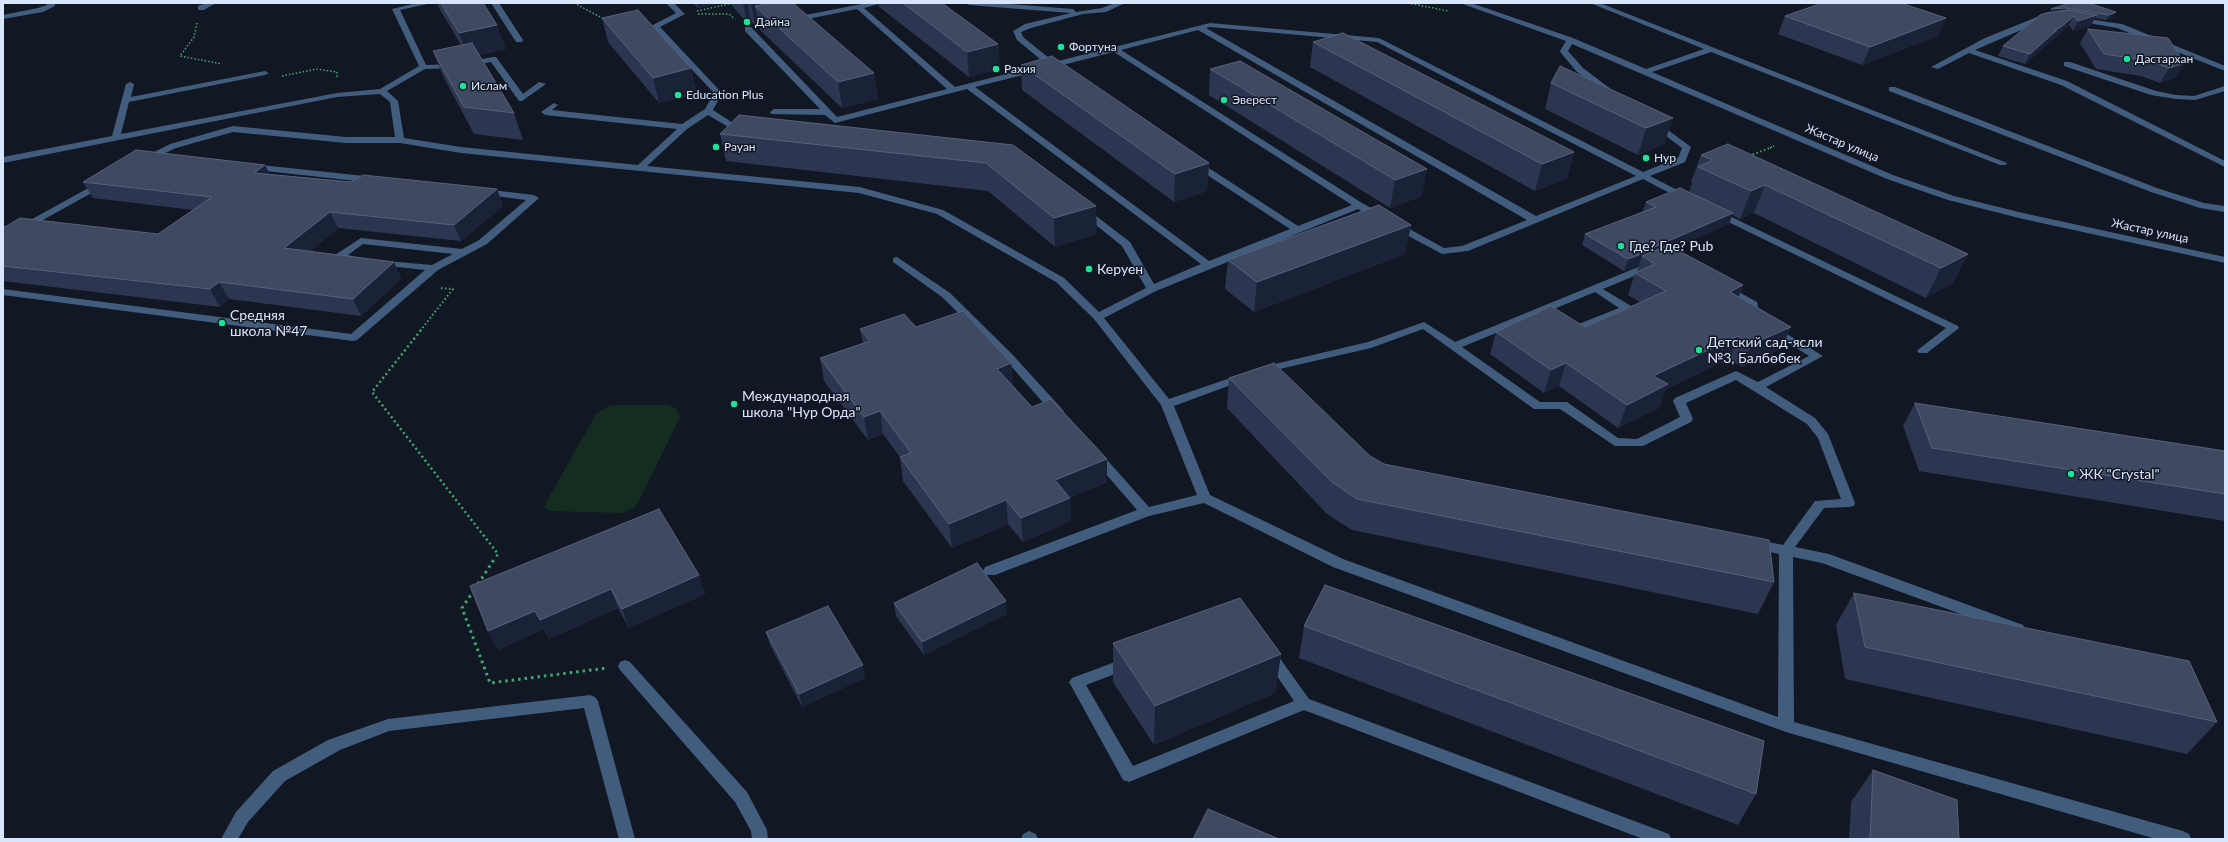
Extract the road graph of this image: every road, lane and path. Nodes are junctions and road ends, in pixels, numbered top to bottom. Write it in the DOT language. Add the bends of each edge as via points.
graph roads {
  1 [pos="52,3"];
  2 [pos="212,3"];
  3 [pos="428,3"];
  4 [pos="495,3"];
  5 [pos="574,3"];
  6 [pos="670,3"];
  7 [pos="733,3"];
  8 [pos="878,3"];
  9 [pos="969,3"];
  10 [pos="1121,3"];
  11 [pos="1464,3"];
  12 [pos="1594,3"];
  13 [pos="859,7"];
  14 [pos="201,8"];
  15 [pos="1083,12"];
  16 [pos="681,14"];
  17 [pos="3,17"];
  18 [pos="2055,17"];
  19 [pos="2069,18"];
  20 [pos="607,20"];
  21 [pos="785,22"];
  22 [pos="752,28"];
  23 [pos="1200,28"];
  24 [pos="519,40"];
  25 [pos="1570,40"];
  26 [pos="1115,49"];
  27 [pos="1710,49"];
  28 [pos="1969,50"];
  29 [pos="180,56"];
  30 [pos="2067,64"];
  31 [pos="1052,65"];
  32 [pos="423,67"];
  33 [pos="1935,67"];
  34 [pos="2225,69"];
  35 [pos="265,72"];
  36 [pos="1646,72"];
  37 [pos="130,84"];
  38 [pos="542,84"];
  39 [pos="968,86"];
  40 [pos="2225,88"];
  41 [pos="1892,89"];
  42 [pos="953,90"];
  43 [pos="382,91"];
  44 [pos="337,95"];
  45 [pos="1618,98"];
  46 [pos="126,100"];
  47 [pos="554,105"];
  48 [pos="708,111"];
  49 [pos="774,112"];
  50 [pos="828,112"];
  51 [pos="1643,116"];
  52 [pos="684,127"];
  53 [pos="750,135"];
  54 [pos="116,136"];
  55 [pos="400,140"];
  56 [pos="1776,145"];
  57 [pos="150,156"];
  58 [pos="174,158"];
  59 [pos="1744,158"];
  60 [pos="1190,159"];
  61 [pos="3,160"];
  62 [pos="137,163"];
  63 [pos="2003,163"];
  64 [pos="2225,164"];
  65 [pos="244,166"];
  66 [pos="639,169"];
  67 [pos="1642,177"];
  68 [pos="110,179"];
  69 [pos="385,181"];
  70 [pos="471,191"];
  71 [pos="1077,205"];
  72 [pos="1359,205"];
  73 [pos="2225,210"];
  74 [pos="1534,220"];
  75 [pos="1296,229"];
  76 [pos="3,239"];
  77 [pos="462,252"];
  78 [pos="897,260"];
  79 [pos="1665,260"];
  80 [pos="2225,260"];
  81 [pos="1208,265"];
  82 [pos="434,268"];
  83 [pos="1719,284"];
  84 [pos="416,285"];
  85 [pos="1595,288"];
  86 [pos="1152,289"];
  87 [pos="3,292"];
  88 [pos="1540,311"];
  89 [pos="1098,316"];
  90 [pos="1455,346"];
  91 [pos="1923,351"];
  92 [pos="1269,368"];
  93 [pos="1280,379"];
  94 [pos="1758,386"];
  95 [pos="1167,404"];
  96 [pos="1065,420"];
  97 [pos="1087,444"];
  98 [pos="1205,498"];
  99 [pos="1146,512"];
  100 [pos="1741,542"];
  101 [pos="1786,550"];
  102 [pos="990,571"];
  103 [pos="2031,633"];
  104 [pos="1262,645"];
  105 [pos="1142,658"];
  106 [pos="625,666"];
  107 [pos="1304,702"];
  108 [pos="1786,726"];
  109 [pos="229,839"];
  110 [pos="627,839"];
  111 [pos="760,839"];
  112 [pos="1663,839"];
  113 [pos="2183,839"];
  1 -- 17 [label="street" via="51,6 40,10"];
  2 -- 14 [label="street"];
  3 -- 32 [label="street" via="396,9"];
  4 -- 24 [label="street"];
  5 -- 20 [label="path"];
  6 -- 16 [label="street"];
  7 -- 16 [label="path"];
  8 -- 13 [label="street"];
  9 -- 15 [label="street"];
  10 -- 15 [label="street" via="1103,10"];
  11 -- 25 [label="street, Жастар улица"];
  12 -- 27 [label="street"];
  13 -- 21 [label="street"];
  13 -- 42 [label="street"];
  14 -- 29 [label="path" via="194,37"];
  15 -- 31 [label="street" via="1017,31 1020,38"];
  16 -- 22 [label="path" via="729,14"];
  16 -- 48 [label="street" via="655,26 718,93"];
  18 -- 28 [label="street" via="2040,19"];
  19 -- 34 [label="street" via="2119,26"];
  22 -- 50 [label="street"];
  23 -- 26 [label="street"];
  23 -- 67 [label="street" via="1210,25 1379,40"];
  23 -- 74 [label="street"];
  25 -- 36 [label="street, Жастар улица"];
  25 -- 45 [label="street" via="1564,51 1580,70"];
  26 -- 31 [label="street"];
  26 -- 72 [label="street"];
  27 -- 36 [label="street"];
  27 -- 63 [label="street"];
  28 -- 33 [label="street"];
  28 -- 64 [label="street" via="2064,83"];
  30 -- 40 [label="street" via="2154,93 2176,97 2195,98"];
  31 -- 39 [label="street"];
  32 -- 38 [label="street" via="456,66 494,58 522,99"];
  32 -- 43 [label="street"];
  35 -- 44 [label="path" via="272,78 317,69 337,72"];
  35 -- 46 [label="street"];
  36 -- 80 [label="street, Жастар улица" via="1890,177 1951,198"];
  37 -- 46 [label="street"];
  39 -- 42 [label="street"];
  39 -- 81 [label="street"];
  41 -- 73 [label="street" via="2154,190 2203,206"];
  42 -- 50 [label="street" via="835,120"];
  43 -- 44 [label="street"];
  43 -- 55 [label="street" via="394,101"];
  44 -- 54 [label="street"];
  46 -- 54 [label="street"];
  47 -- 52 [label="street" via="545,112"];
  48 -- 52 [label="street"];
  48 -- 53 [label="street"];
  49 -- 50 [label="street"];
  51 -- 67 [label="street" via="1687,147 1682,160"];
  52 -- 66 [label="street"];
  54 -- 61 [label="street"];
  55 -- 57 [label="street" via="346,140 233,129 173,146"];
  55 -- 66 [label="street" via="461,150"];
  56 -- 59 [label="path"];
  57 -- 58 [label="street"];
  57 -- 62 [label="street"];
  60 -- 75 [label="street"];
  65 -- 69 [label="street"];
  66 -- 89 [label="street" via="860,190 940,212 1060,280"];
  67 -- 74 [label="street"];
  67 -- 91 [label="street" via="1954,328"];
  68 -- 76 [label="street"];
  70 -- 77 [label="street" via="534,198 483,242"];
  71 -- 86 [label="street" via="1126,244"];
  72 -- 74 [label="street" via="1442,251 1464,249"];
  72 -- 75 [label="street"];
  75 -- 81 [label="street"];
  77 -- 82 [label="street"];
  77 -- 82 [label="street" via="361,241 339,257"];
  78 -- 96 [label="street" via="946,295 1007,355"];
  79 -- 85 [label="street"];
  81 -- 86 [label="street"];
  82 -- 84 [label="street"];
  83 -- 94 [label="street" via="1753,304 1755,319 1817,356"];
  84 -- 87 [label="street" via="353,338"];
  84 -- 106 [label="path" via="453,289 372,392 498,554 462,608 490,683"];
  85 -- 88 [label="street"];
  85 -- 88 [label="street" via="1627,308 1571,332"];
  86 -- 89 [label="street"];
  88 -- 90 [label="street"];
  89 -- 95 [label="street"];
  90 -- 92 [label="street" via="1424,325 1371,345"];
  90 -- 94 [label="street" via="1538,406 1563,405 1614,442 1639,443 1687,419 1679,401 1736,374"];
  92 -- 93 [label="street"];
  92 -- 95 [label="street"];
  94 -- 101 [label="street" via="1811,421 1824,437 1849,503 1820,504"];
  95 -- 98 [label="street"];
  97 -- 99 [label="street"];
  98 -- 99 [label="street"];
  98 -- 108 [label="street" via="1338,563"];
  99 -- 102 [label="street"];
  100 -- 101 [label="street"];
  101 -- 103 [label="street" via="1824,558"];
  101 -- 108 [label="street"];
  104 -- 107 [label="street"];
  105 -- 107 [label="street" via="1077,682 1129,775"];
  106 -- 111 [label="street" via="741,797 759,830"];
  107 -- 112 [label="street"];
  108 -- 113 [label="street"];
  109 -- 110 [label="street" via="242,817 279,776 334,745 388,725 590,701"];
}
